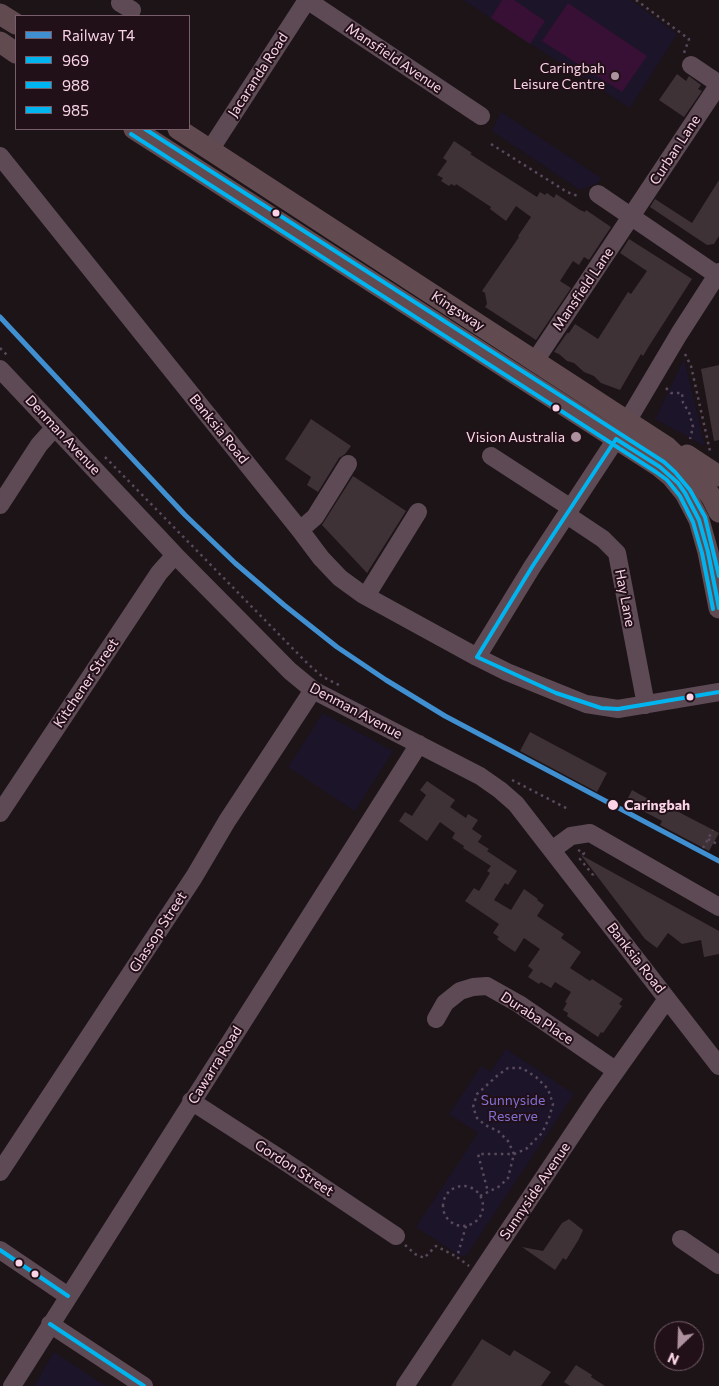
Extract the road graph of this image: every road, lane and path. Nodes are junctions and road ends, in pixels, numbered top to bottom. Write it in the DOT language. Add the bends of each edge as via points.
graph roads {
  1 [pos="307,0"];
  2 [pos="636,0"];
  3 [pos="0,14"];
  4 [pos="15,23"];
  5 [pos="0,42"];
  6 [pos="15,52"];
  7 [pos="687,60"];
  8 [pos="719,84"];
  9 [pos="481,116"];
  10 [pos="136,130"];
  11 [pos="180,130"];
  12 [pos="491,144"];
  13 [pos="210,150"];
  14 [pos="0,156"];
  15 [pos="198,170"];
  16 [pos="598,194"];
  17 [pos="578,196"];
  18 [pos="631,216"];
  19 [pos="718,274"];
  20 [pos="712,299"];
  21 [pos="0,348"];
  22 [pos="686,354"];
  23 [pos="535,361"];
  24 [pos="6,365"];
  25 [pos="666,388"];
  26 [pos="632,422"];
  27 [pos="55,427"];
  28 [pos="690,439"];
  29 [pos="616,440"];
  30 [pos="99,450"];
  31 [pos="491,456"];
  32 [pos="348,464"];
  33 [pos="715,467"];
  34 [pos="0,505"];
  35 [pos="569,511"];
  36 [pos="418,512"];
  37 [pos="719,512"];
  38 [pos="699,520"];
  39 [pos="719,528"];
  40 [pos="300,530"];
  41 [pos="175,555"];
  42 [pos="366,596"];
  43 [pos="719,608"];
  44 [pos="477,657"];
  45 [pos="340,686"];
  46 [pos="313,690"];
  47 [pos="719,692"];
  48 [pos="646,705"];
  49 [pos="419,744"];
  50 [pos="509,778"];
  51 [pos="568,808"];
  52 [pos="0,813"];
  53 [pos="713,830"];
  54 [pos="708,839"];
  55 [pos="719,845"];
  56 [pos="703,848"];
  57 [pos="552,850"];
  58 [pos="584,853"];
  59 [pos="593,875"];
  60 [pos="719,906"];
  61 [pos="667,999"];
  62 [pos="436,1019"];
  63 [pos="719,1066"];
  64 [pos="616,1070"];
  65 [pos="191,1102"];
  66 [pos="514,1154"];
  67 [pos="0,1172"];
  68 [pos="488,1192"];
  69 [pos="480,1196"];
  70 [pos="466,1226"];
  71 [pos="396,1236"];
  72 [pos="680,1238"];
  73 [pos="0,1250"];
  74 [pos="457,1256"];
  75 [pos="719,1265"];
  76 [pos="480,1273"];
  77 [pos="68,1296"];
  78 [pos="50,1324"];
  79 [pos="12,1386"];
  80 [pos="144,1386"];
  81 [pos="405,1386"];
  1 -- 9 [label="street, Mansfield Avenue"];
  1 -- 13 [label="street, Jacaranda Road"];
  2 -- 7 [label="path" via="689,39"];
  3 -- 4 [label="main road"];
  5 -- 6 [label="main road"];
  7 -- 8 [label="street"];
  8 -- 18 [label="street, Curban Lane"];
  10 -- 15 [label="main road, Kingsway"];
  11 -- 13 [label="main road, Kingsway"];
  12 -- 17 [label="path"];
  13 -- 15 [label="main road"];
  13 -- 23 [label="main road, Kingsway"];
  14 -- 40 [label="street, Banksia Road"];
  15 -- 29 [label="main road, Kingsway"];
  16 -- 18 [label="street"];
  18 -- 19 [label="street"];
  18 -- 23 [label="street, Mansfield Lane"];
  19 -- 20 [label="street"];
  20 -- 26 [label="street" via="679,334"];
  21 -- 24 [label="path"];
  22 -- 33 [label="path"];
  23 -- 26 [label="main road, Kingsway"];
  24 -- 27 [label="street, Denman Avenue"];
  25 -- 28 [label="path" via="671,393 682,393 693,427"];
  26 -- 29 [label="main road"];
  26 -- 33 [label="main road"];
  26 -- 37 [label="main road, Kingsway" via="667,446 686,464 706,488"];
  27 -- 34 [label="street" via="39,445"];
  27 -- 41 [label="street, Denman Avenue"];
  29 -- 35 [label="street"];
  29 -- 38 [label="main road, Kingsway" via="671,476 685,493"];
  30 -- 45 [label="path" via="308,664"];
  31 -- 35 [label="street, Hay Lane"];
  32 -- 40 [label="street" via="315,517"];
  35 -- 44 [label="street"];
  35 -- 48 [label="street, Hay Lane" via="617,553"];
  36 -- 42 [label="street"];
  37 -- 38 [label="main road"];
  38 -- 39 [label="main road"];
  38 -- 43 [label="main road, Kingsway"];
  40 -- 42 [label="street, Banksia Road" via="340,578"];
  41 -- 46 [label="street, Denman Avenue" via="290,671"];
  41 -- 52 [label="street, Kitchener Street" via="159,573"];
  42 -- 44 [label="street, Banksia Road"];
  44 -- 48 [label="street, Banksia Road" via="586,704 618,710"];
  46 -- 49 [label="street, Denman Avenue"];
  46 -- 67 [label="street, Glassop Street"];
  47 -- 48 [label="street, Banksia Road"];
  49 -- 57 [label="street, Denman Avenue" via="500,790 516,804"];
  49 -- 65 [label="street, Cawarra Road"];
  50 -- 51 [label="path"];
  53 -- 54 [label="path"];
  54 -- 55 [label="path"];
  54 -- 56 [label="path"];
  57 -- 60 [label="street" via="571,836 590,833"];
  57 -- 61 [label="street, Banksia Road"];
  58 -- 59 [label="path" via="580,859"];
  61 -- 63 [label="street, Banksia Road"];
  61 -- 64 [label="street, Sunnyside Avenue"];
  62 -- 64 [label="street, Duraba Place" via="445,1002 460,991 487,986"];
  64 -- 76 [label="street, Sunnyside Avenue"];
  65 -- 71 [label="street, Gordon Street"];
  65 -- 77 [label="street, Cawarra Road"];
  66 -- 66 [label="path" via="526,1149 542,1133 552,1104 548,1089 522,1068 508,1068 477,1094 473,1107 477,1118 498,1131"];
  66 -- 68 [label="path" via="508,1178"];
  66 -- 68 [label="path" via="478,1154"];
  68 -- 69 [label="path"];
  69 -- 70 [label="path" via="481,1214"];
  69 -- 70 [label="path" via="471,1188 459,1186 444,1198 443,1210 449,1221"];
  70 -- 74 [label="path"];
  71 -- 74 [label="path" via="424,1258 436,1246"];
  72 -- 75 [label="street"];
  73 -- 77 [label="street"];
  74 -- 76 [label="path"];
  76 -- 81 [label="street, Sunnyside Avenue"];
  77 -- 78 [label="street, Cawarra Road"];
  78 -- 79 [label="street, Cawarra Road"];
  78 -- 80 [label="street"];
}
